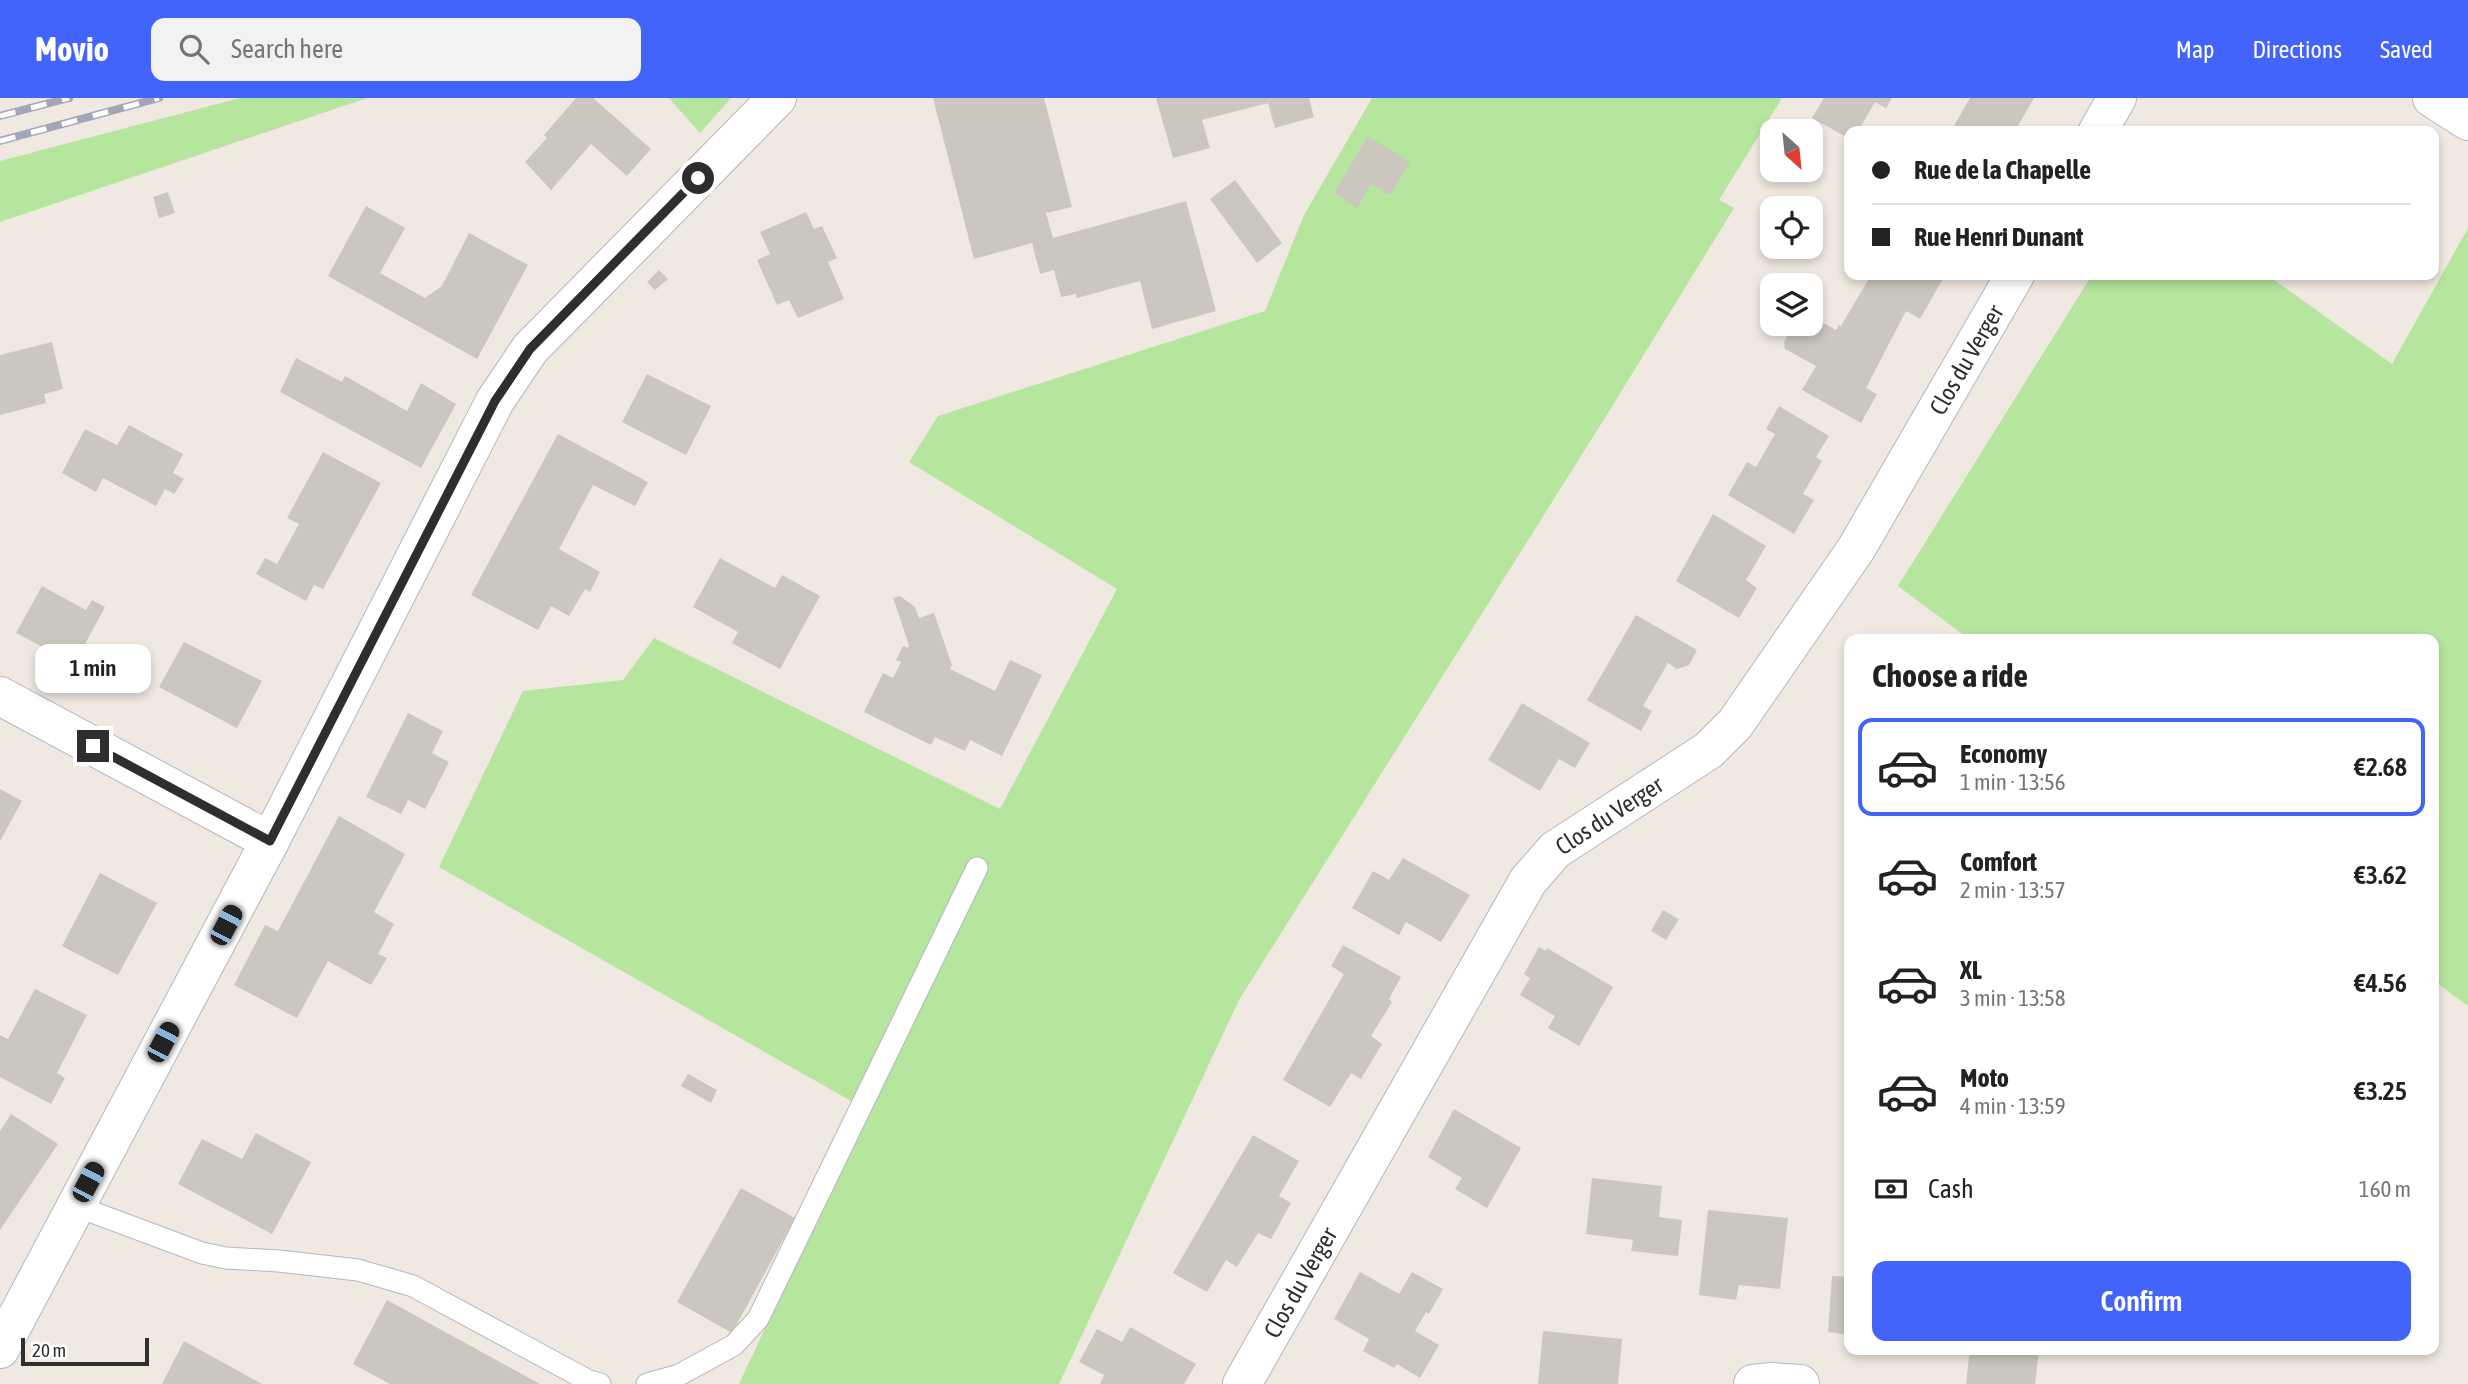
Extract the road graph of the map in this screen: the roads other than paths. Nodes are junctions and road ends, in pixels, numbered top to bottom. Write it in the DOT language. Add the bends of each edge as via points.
graph roads {
  1 [pos="777,98"];
  2 [pos="2117,98"];
  3 [pos="2431,98"];
  4 [pos="2468,121"];
  5 [pos="2101,126"];
  6 [pos="2012,280"];
  7 [pos="0,696"];
  8 [pos="270,841"];
  9 [pos="977,868"];
  10 [pos="76,1206"];
  11 [pos="0,1349"];
  12 [pos="600,1384"];
  13 [pos="648,1384"];
  14 [pos="1242,1384"];
  15 [pos="1753,1384"];
  16 [pos="1800,1384"];
  1 -- 8 [label="street" via="530,349 495,401"];
  2 -- 5 [label="street"];
  3 -- 4 [label="street"];
  6 -- 14 [label="street, Clos du Verger" via="1856,549 1735,724 1709,750 1568,840 1528,881"];
  7 -- 8 [label="street"];
  8 -- 10 [label="street"];
  9 -- 13 [label="lane" via="758,1319 734,1345 679,1374"];
  10 -- 11 [label="street"];
  10 -- 12 [label="lane" via="202,1253 358,1270 400,1281"];
  15 -- 16 [label="street"];
}
